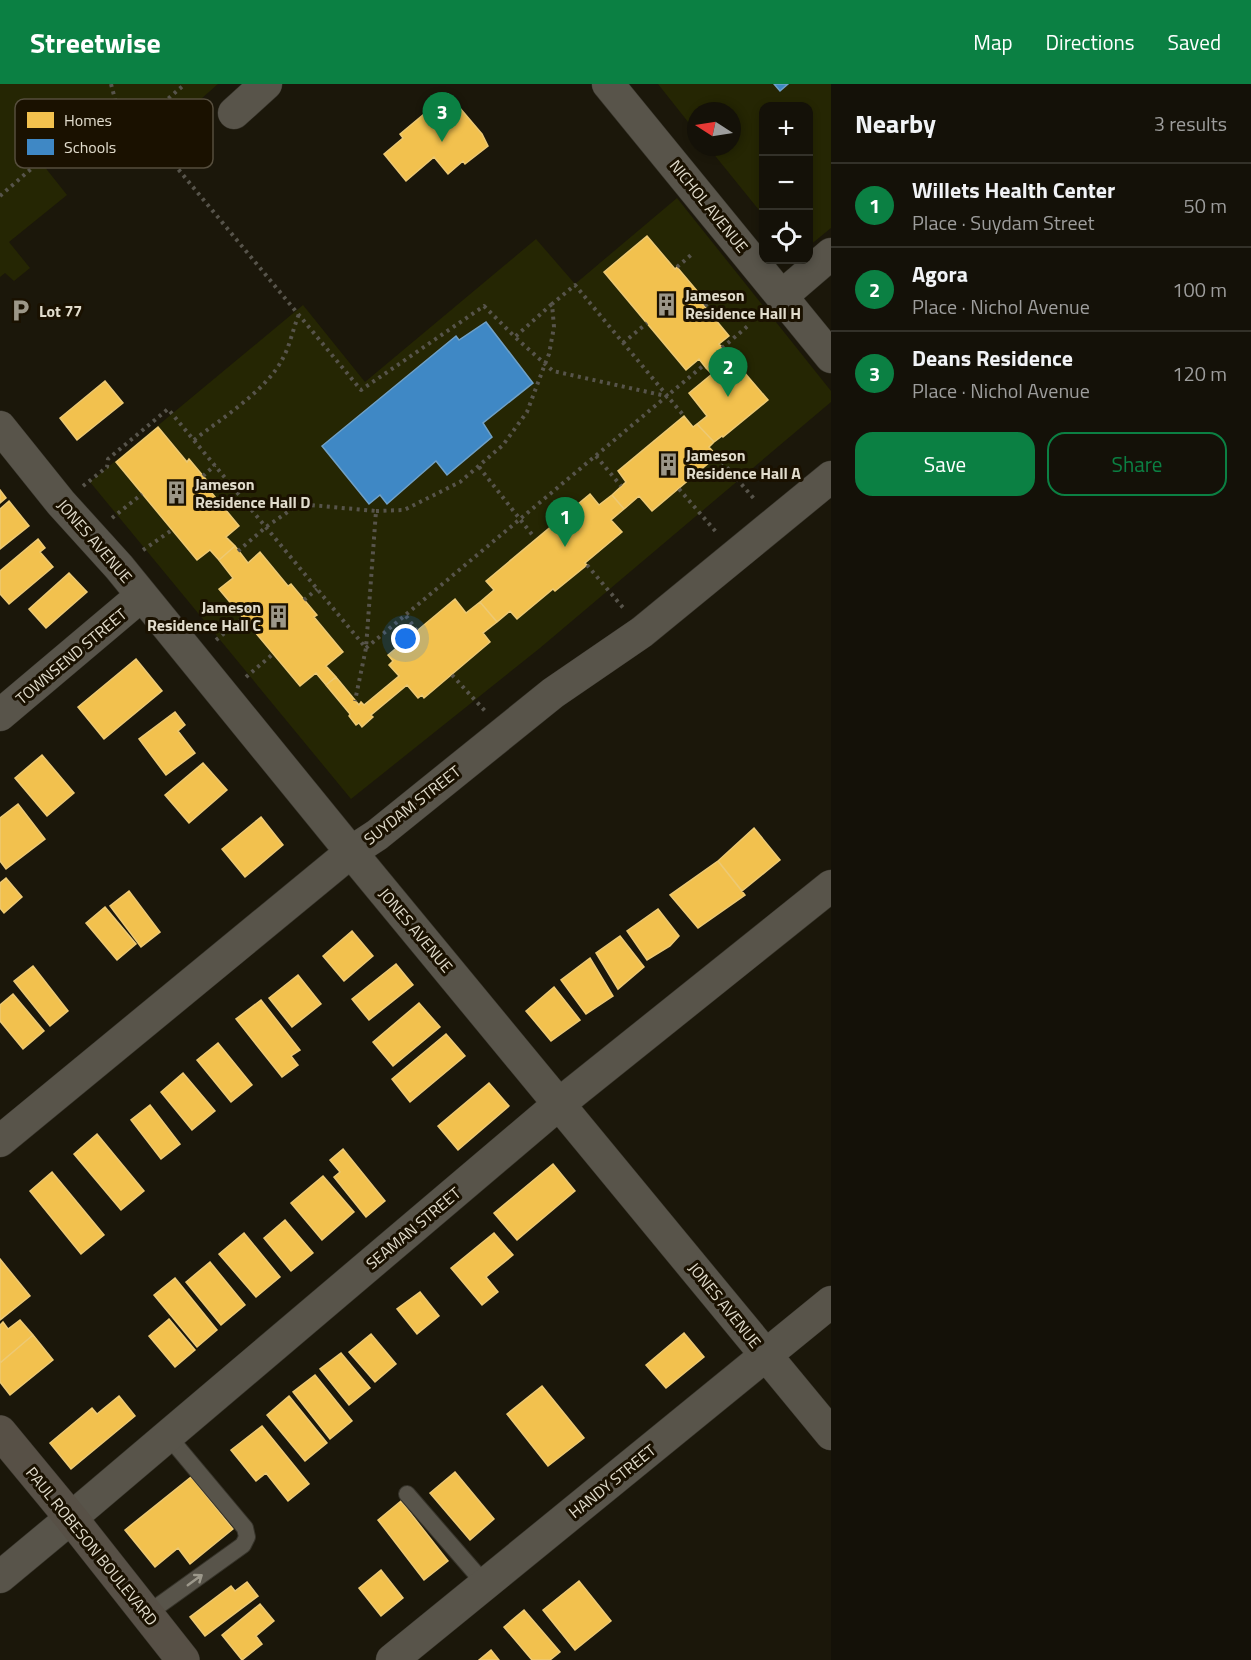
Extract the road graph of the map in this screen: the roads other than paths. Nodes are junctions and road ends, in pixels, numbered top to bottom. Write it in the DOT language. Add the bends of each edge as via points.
graph roads {
  1 [pos="266,84"];
  2 [pos="608,84"];
  3 [pos="234,113"];
  4 [pos="831,254"];
  5 [pos="782,296"];
  6 [pos="831,357"];
  7 [pos="0,427"];
  8 [pos="831,477"];
  9 [pos="141,596"];
  10 [pos="0,715"];
  11 [pos="351,852"];
  12 [pos="831,886"];
  13 [pos="559,1104"];
  14 [pos="0,1141"];
  15 [pos="831,1302"];
  16 [pos="765,1355"];
  17 [pos="0,1432"];
  18 [pos="831,1434"];
  19 [pos="168,1437"];
  20 [pos="407,1494"];
  21 [pos="71,1518"];
  22 [pos="0,1577"];
  23 [pos="485,1584"];
  24 [pos="147,1614"];
  25 [pos="183,1660"];
  26 [pos="392,1660"];
  1 -- 3 [label="street"];
  2 -- 5 [label="street, NICHOL AVENUE"];
  4 -- 5 [label="street"];
  5 -- 6 [label="street, NICHOL AVENUE"];
  7 -- 9 [label="street, JONES AVENUE"];
  8 -- 11 [label="street, SUYDAM STREET" via="642,632 553,693"];
  9 -- 10 [label="street, TOWNSEND STREET"];
  9 -- 11 [label="street, JONES AVENUE"];
  11 -- 13 [label="street, JONES AVENUE"];
  11 -- 14 [label="street, SUYDAM STREET"];
  12 -- 13 [label="street, SEAMAN STREET"];
  13 -- 16 [label="street, JONES AVENUE"];
  13 -- 19 [label="street, SEAMAN STREET"];
  15 -- 16 [label="street, HANDY STREET"];
  16 -- 18 [label="street, JONES AVENUE"];
  16 -- 23 [label="street, HANDY STREET"];
  17 -- 21 [label="street, PAUL ROBESON BOULEVARD"];
  19 -- 21 [label="street, SEAMAN STREET"];
  24 -- 19 [label="lane, one-way" via="243,1545 247,1537 245,1528"];
  20 -- 23 [label="lane"];
  21 -- 22 [label="street, SEAMAN STREET"];
  21 -- 24 [label="street, PAUL ROBESON BOULEVARD"];
  23 -- 26 [label="street, HANDY STREET"];
  24 -- 25 [label="street, PAUL ROBESON BOULEVARD"];
}
